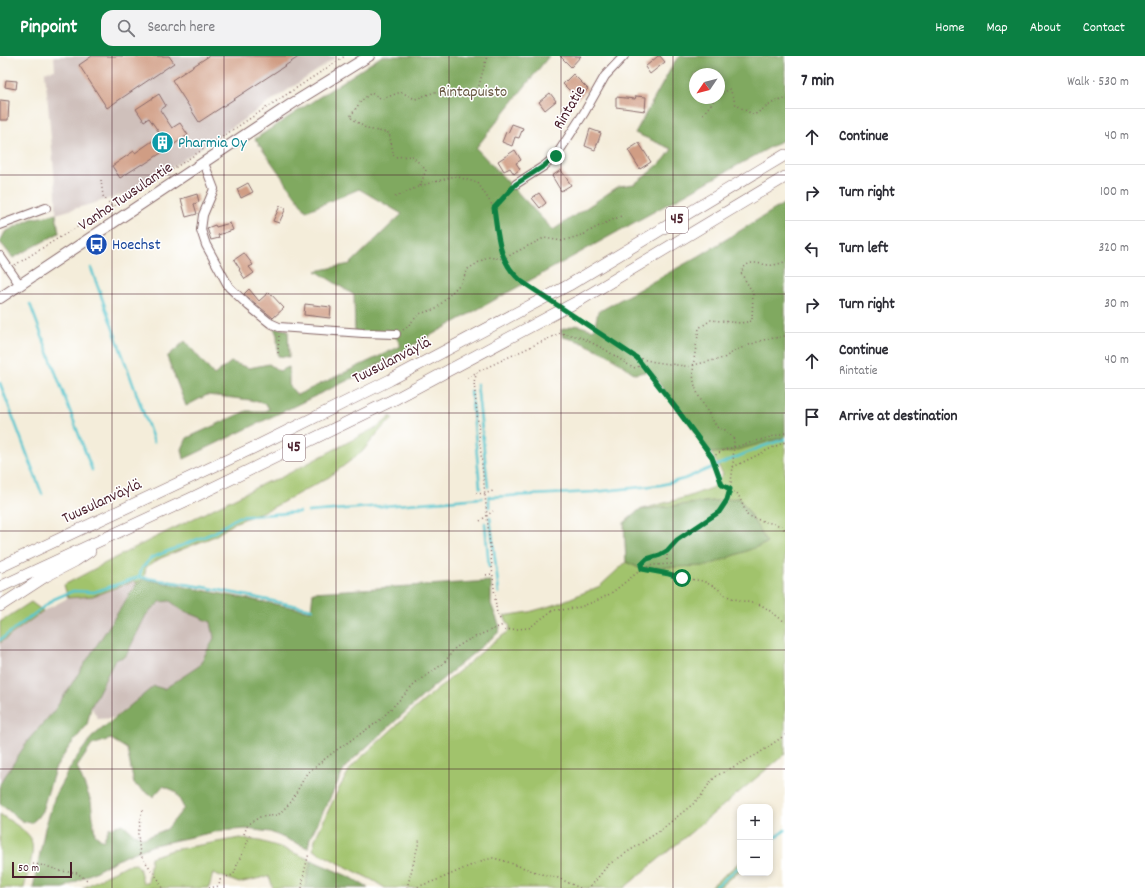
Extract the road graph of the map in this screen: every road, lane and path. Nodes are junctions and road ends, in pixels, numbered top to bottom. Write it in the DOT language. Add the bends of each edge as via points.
graph roads {
  1 [pos="345,56"];
  2 [pos="369,56"];
  3 [pos="487,56"];
  4 [pos="624,56"];
  5 [pos="725,91"];
  6 [pos="785,99"];
  7 [pos="711,104"];
  8 [pos="703,114"];
  9 [pos="785,155"];
  10 [pos="204,163"];
  11 [pos="785,177"];
  12 [pos="101,180"];
  13 [pos="516,184"];
  14 [pos="420,186"];
  15 [pos="395,196"];
  16 [pos="112,207"];
  17 [pos="46,208"];
  18 [pos="494,208"];
  19 [pos="621,216"];
  20 [pos="0,225"];
  21 [pos="0,256"];
  22 [pos="504,259"];
  23 [pos="785,262"];
  24 [pos="9,269"];
  25 [pos="20,285"];
  26 [pos="0,298"];
  27 [pos="279,327"];
  28 [pos="396,334"];
  29 [pos="785,336"];
  30 [pos="278,353"];
  31 [pos="637,358"];
  32 [pos="641,362"];
  33 [pos="693,366"];
  34 [pos="477,372"];
  35 [pos="467,378"];
  36 [pos="785,433"];
  37 [pos="785,442"];
  38 [pos="733,448"];
  39 [pos="712,457"];
  40 [pos="734,467"];
  41 [pos="730,489"];
  42 [pos="493,491"];
  43 [pos="476,493"];
  44 [pos="484,494"];
  45 [pos="493,511"];
  46 [pos="487,516"];
  47 [pos="480,521"];
  48 [pos="120,530"];
  49 [pos="785,530"];
  50 [pos="667,551"];
  51 [pos="667,564"];
  52 [pos="674,564"];
  53 [pos="0,567"];
  54 [pos="642,569"];
  55 [pos="492,574"];
  56 [pos="486,575"];
  57 [pos="0,587"];
  58 [pos="0,606"];
  59 [pos="500,619"];
  60 [pos="785,622"];
  61 [pos="503,625"];
  62 [pos="505,630"];
  63 [pos="785,735"];
  64 [pos="142,810"];
  65 [pos="244,834"];
  66 [pos="250,835"];
  67 [pos="420,838"];
  68 [pos="309,853"];
  69 [pos="33,864"];
  70 [pos="87,880"];
  71 [pos="162,888"];
  72 [pos="209,888"];
  73 [pos="302,888"];
  74 [pos="407,888"];
  75 [pos="414,888"];
  76 [pos="580,888"];
  77 [pos="587,888"];
  1 -- 16 [label="path"];
  2 -- 10 [label="main road, Vanha Tuusulantie"];
  3 -- 14 [label="path" via="478,89 455,96 435,92 415,99 401,92 382,99 371,93 361,101 350,117 367,129 389,133 394,157 412,156 426,170"];
  4 -- 13 [label="street, Rintatie" via="605,76 556,156"];
  5 -- 6 [label="path" via="730,88 736,105 754,115 774,102"];
  7 -- 8 [label="path"];
  9 -- 53 [label="highway, Tuusulanväylä / 45" via="570,285 390,380 255,447"];
  10 -- 25 [label="main road, Vanha Tuusulantie"];
  10 -- 27 [label="street" via="214,189 203,215 201,230 206,244 229,287 270,323"];
  11 -- 48 [label="highway, Tuusulanväylä / 45" via="582,299 398,398"];
  12 -- 16 [label="path" via="103,196"];
  13 -- 18 [label="path"];
  14 -- 15 [label="path"];
  14 -- 18 [label="path" via="455,176 468,179 478,183"];
  16 -- 24 [label="path"];
  17 -- 20 [label="street"];
  18 -- 22 [label="path"];
  19 -- 22 [label="path" via="584,234 562,241 544,238"];
  21 -- 24 [label="street"];
  22 -- 28 [label="path" via="487,257 468,269 461,283 436,309 419,314"];
  22 -- 31 [label="path, bridge" via="512,274 521,281"];
  23 -- 33 [label="path" via="771,266 757,262 743,267 741,273 753,293 752,321 741,323 711,320 699,328"];
  24 -- 25 [label="street"];
  25 -- 26 [label="main road, Vanha Tuusulantie"];
  27 -- 28 [label="street"];
  27 -- 30 [label="path"];
  29 -- 33 [label="path" via="763,340 734,351 724,358"];
  31 -- 32 [label="path"];
  31 -- 33 [label="path"];
  32 -- 34 [label="path" via="640,366 633,368 580,337 560,333"];
  32 -- 39 [label="path"];
  33 -- 38 [label="path" via="695,387 699,396 718,428 725,430 734,440"];
  34 -- 35 [label="path"];
  34 -- 44 [label="path" via="474,382"];
  36 -- 38 [label="path"];
  37 -- 40 [label="path"];
  38 -- 39 [label="path"];
  38 -- 40 [label="path"];
  39 -- 41 [label="path" via="722,485"];
  40 -- 41 [label="path"];
  41 -- 49 [label="path" via="738,494 747,515 782,526"];
  41 -- 50 [label="path" via="727,500 719,512 677,540"];
  42 -- 44 [label="path"];
  43 -- 44 [label="path"];
  44 -- 46 [label="path"];
  45 -- 46 [label="path"];
  46 -- 47 [label="path"];
  46 -- 55 [label="path"];
  48 -- 57 [label="highway, Tuusulanväylä / 45"];
  48 -- 58 [label="highway" via="75,561 46,576"];
  50 -- 51 [label="path"];
  50 -- 54 [label="path" via="647,559 641,565"];
  51 -- 52 [label="path"];
  51 -- 54 [label="path"];
  54 -- 60 [label="path" via="703,581 717,588 725,596 761,605"];
  54 -- 62 [label="path" via="610,594 596,601 580,607 553,610 529,628"];
  55 -- 56 [label="path"];
  55 -- 59 [label="path" via="497,614"];
  61 -- 65 [label="path" via="455,648 444,663 415,684 379,721 307,773 292,802 278,815 260,817 248,824"];
  63 -- 77 [label="path" via="758,754 718,775 693,804 658,832 608,865 592,886"];
  64 -- 71 [label="path" via="138,834 140,855 158,877"];
  66 -- 72 [label="path" via="234,874 225,876 220,880 219,886"];
  67 -- 74 [label="path"];
  68 -- 73 [label="path"];
  69 -- 70 [label="path" via="77,873"];
  75 -- 76 [label="path" via="493,858 556,877"];
}
